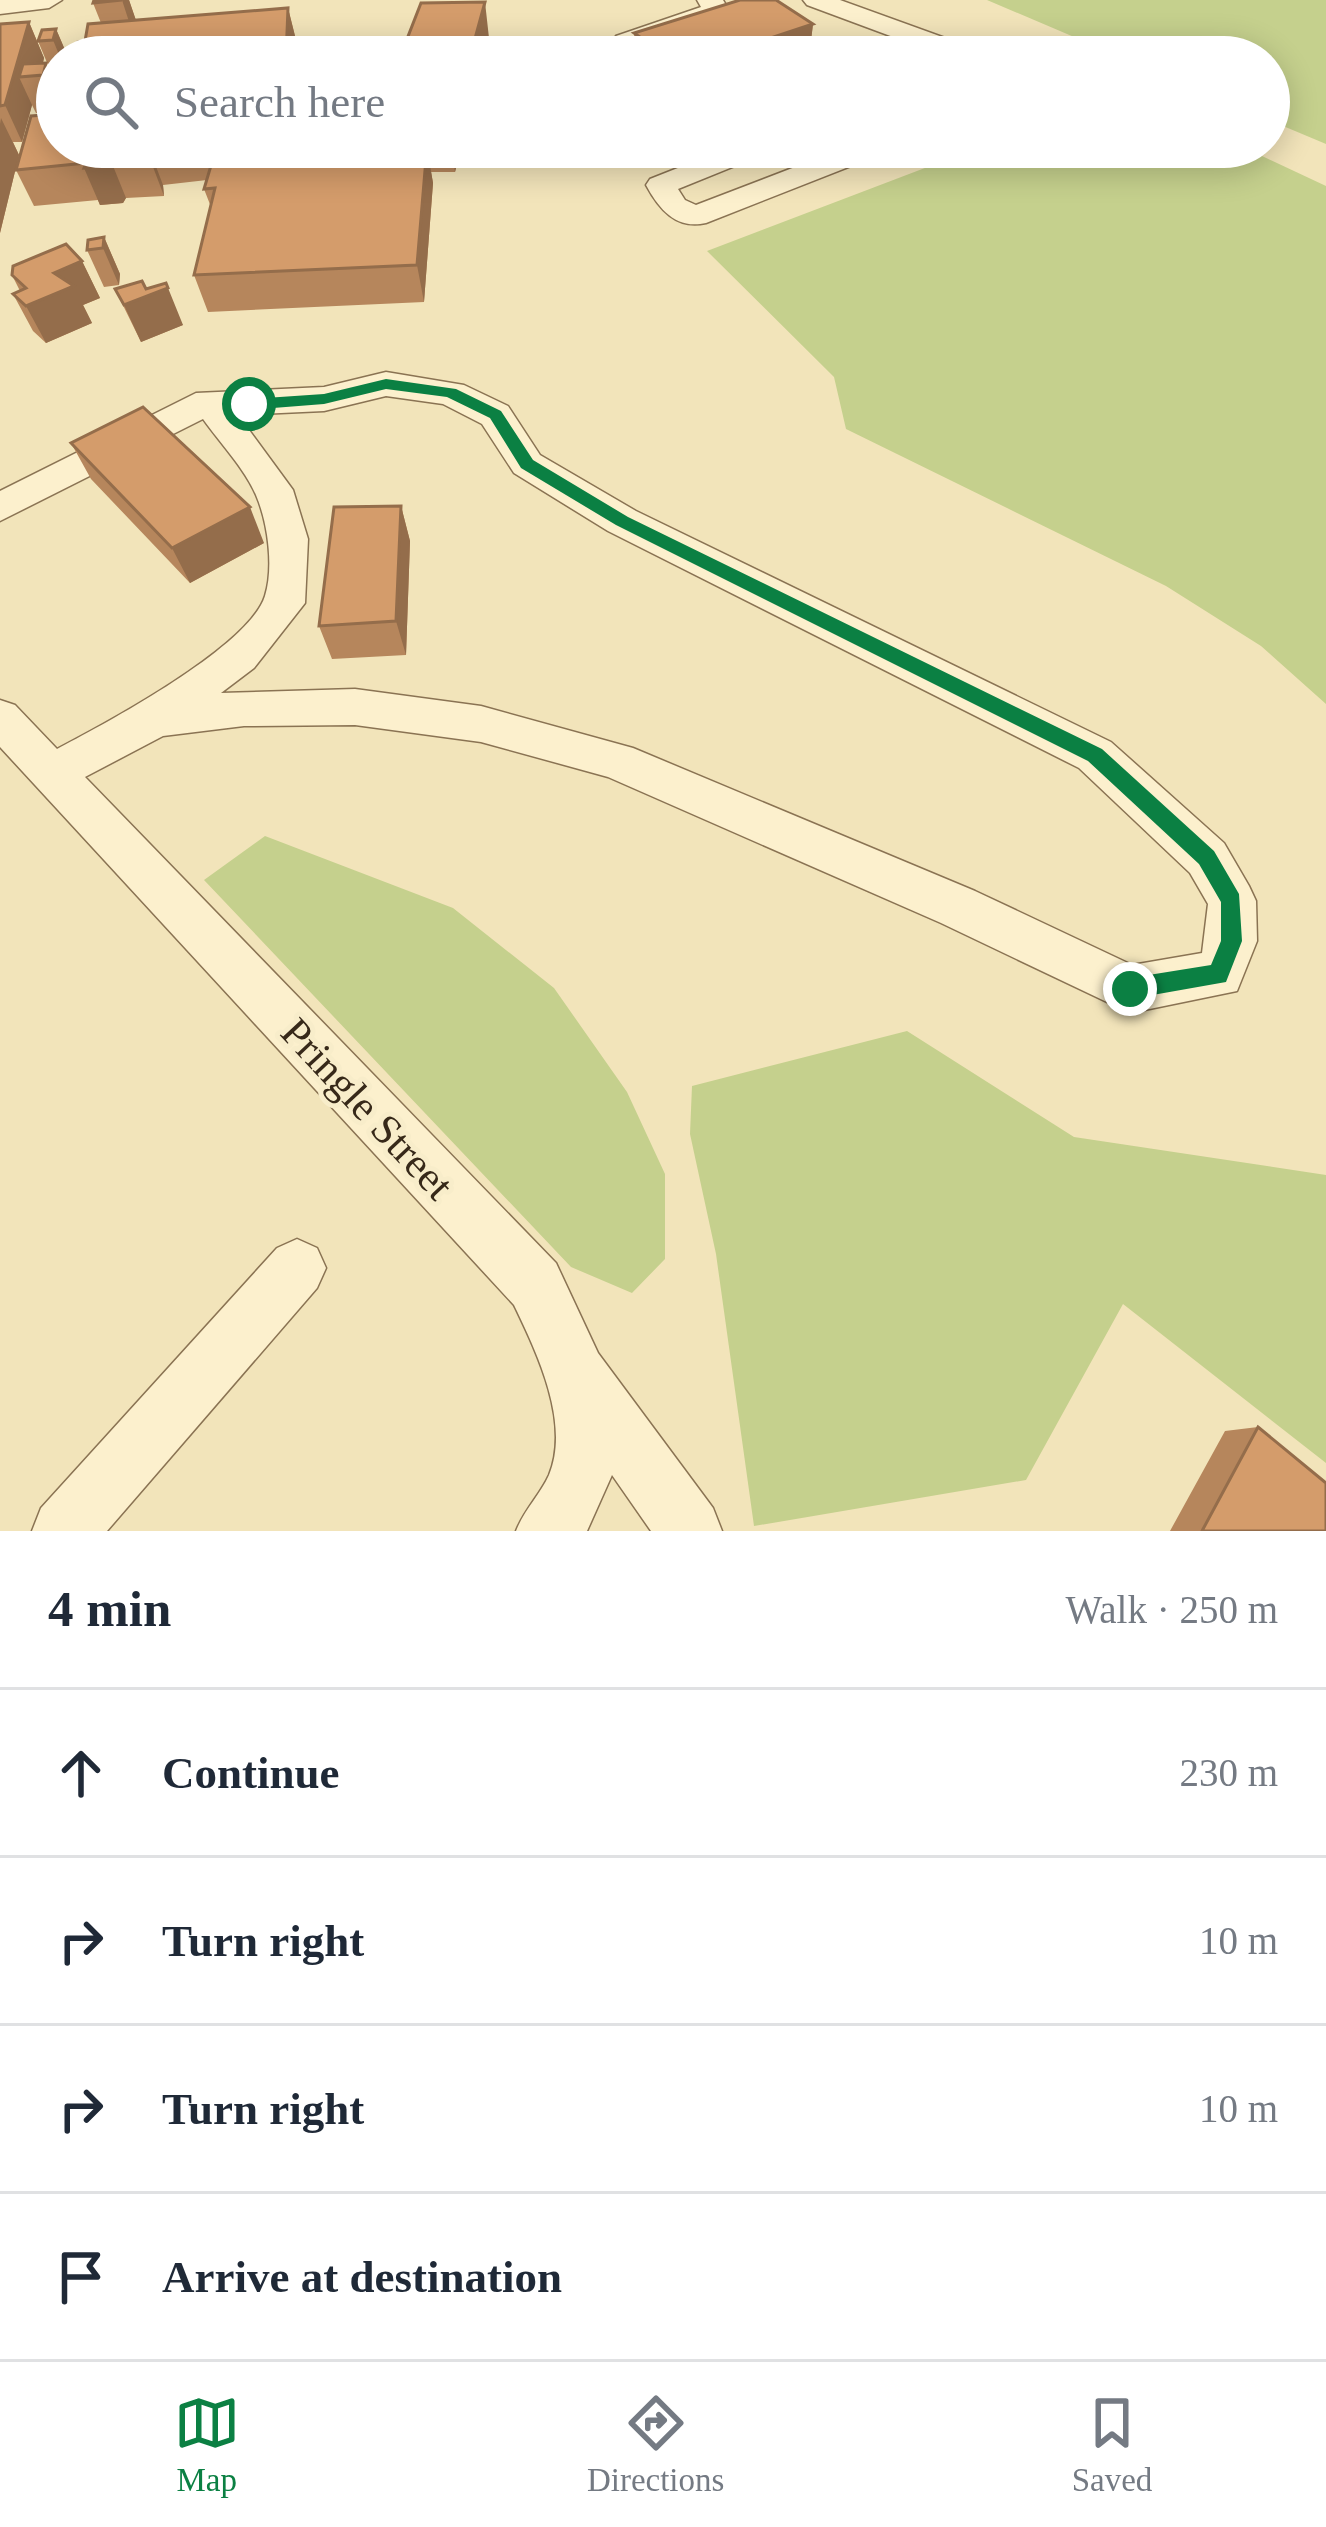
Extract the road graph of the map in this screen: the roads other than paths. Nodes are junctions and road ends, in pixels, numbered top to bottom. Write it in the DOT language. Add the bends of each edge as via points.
graph roads {
  1 [pos="49,0"];
  2 [pos="710,0"];
  3 [pos="816,0"];
  4 [pos="0,6"];
  5 [pos="642,36"];
  6 [pos="913,36"];
  7 [pos="704,168"];
  8 [pos="820,168"];
  9 [pos="209,401"];
  10 [pos="0,507"];
  11 [pos="0,718"];
  12 [pos="156,719"];
  13 [pos="52,773"];
  14 [pos="297,1268"];
  15 [pos="577,1374"];
  16 [pos="64,1531"];
  17 [pos="548,1531"];
  18 [pos="690,1531"];
  1 -- 4 [label="street"];
  2 -- 5 [label="street" via="716,10"];
  3 -- 6 [label="street"];
  7 -- 8 [label="street" via="661,185 673,206 695,217"];
  9 -- 10 [label="street"];
  9 -- 12 [label="street" via="274,490 287,539 285,603 239,656"];
  9 -- 12 [label="street" via="324,399 386,384 451,393 495,415 527,464 622,521 1095,755 1207,858 1232,901 1232,941 1219,974 1130,989 616,761 481,724 355,706"];
  11 -- 13 [label="street, Pringle Street"];
  12 -- 13 [label="street"];
  13 -- 15 [label="street, Pringle Street" via="535,1284"];
  14 -- 16 [label="street"];
  15 -- 17 [label="street" via="587,1445 576,1497"];
  15 -- 18 [label="street, Pringle Street"];
}
